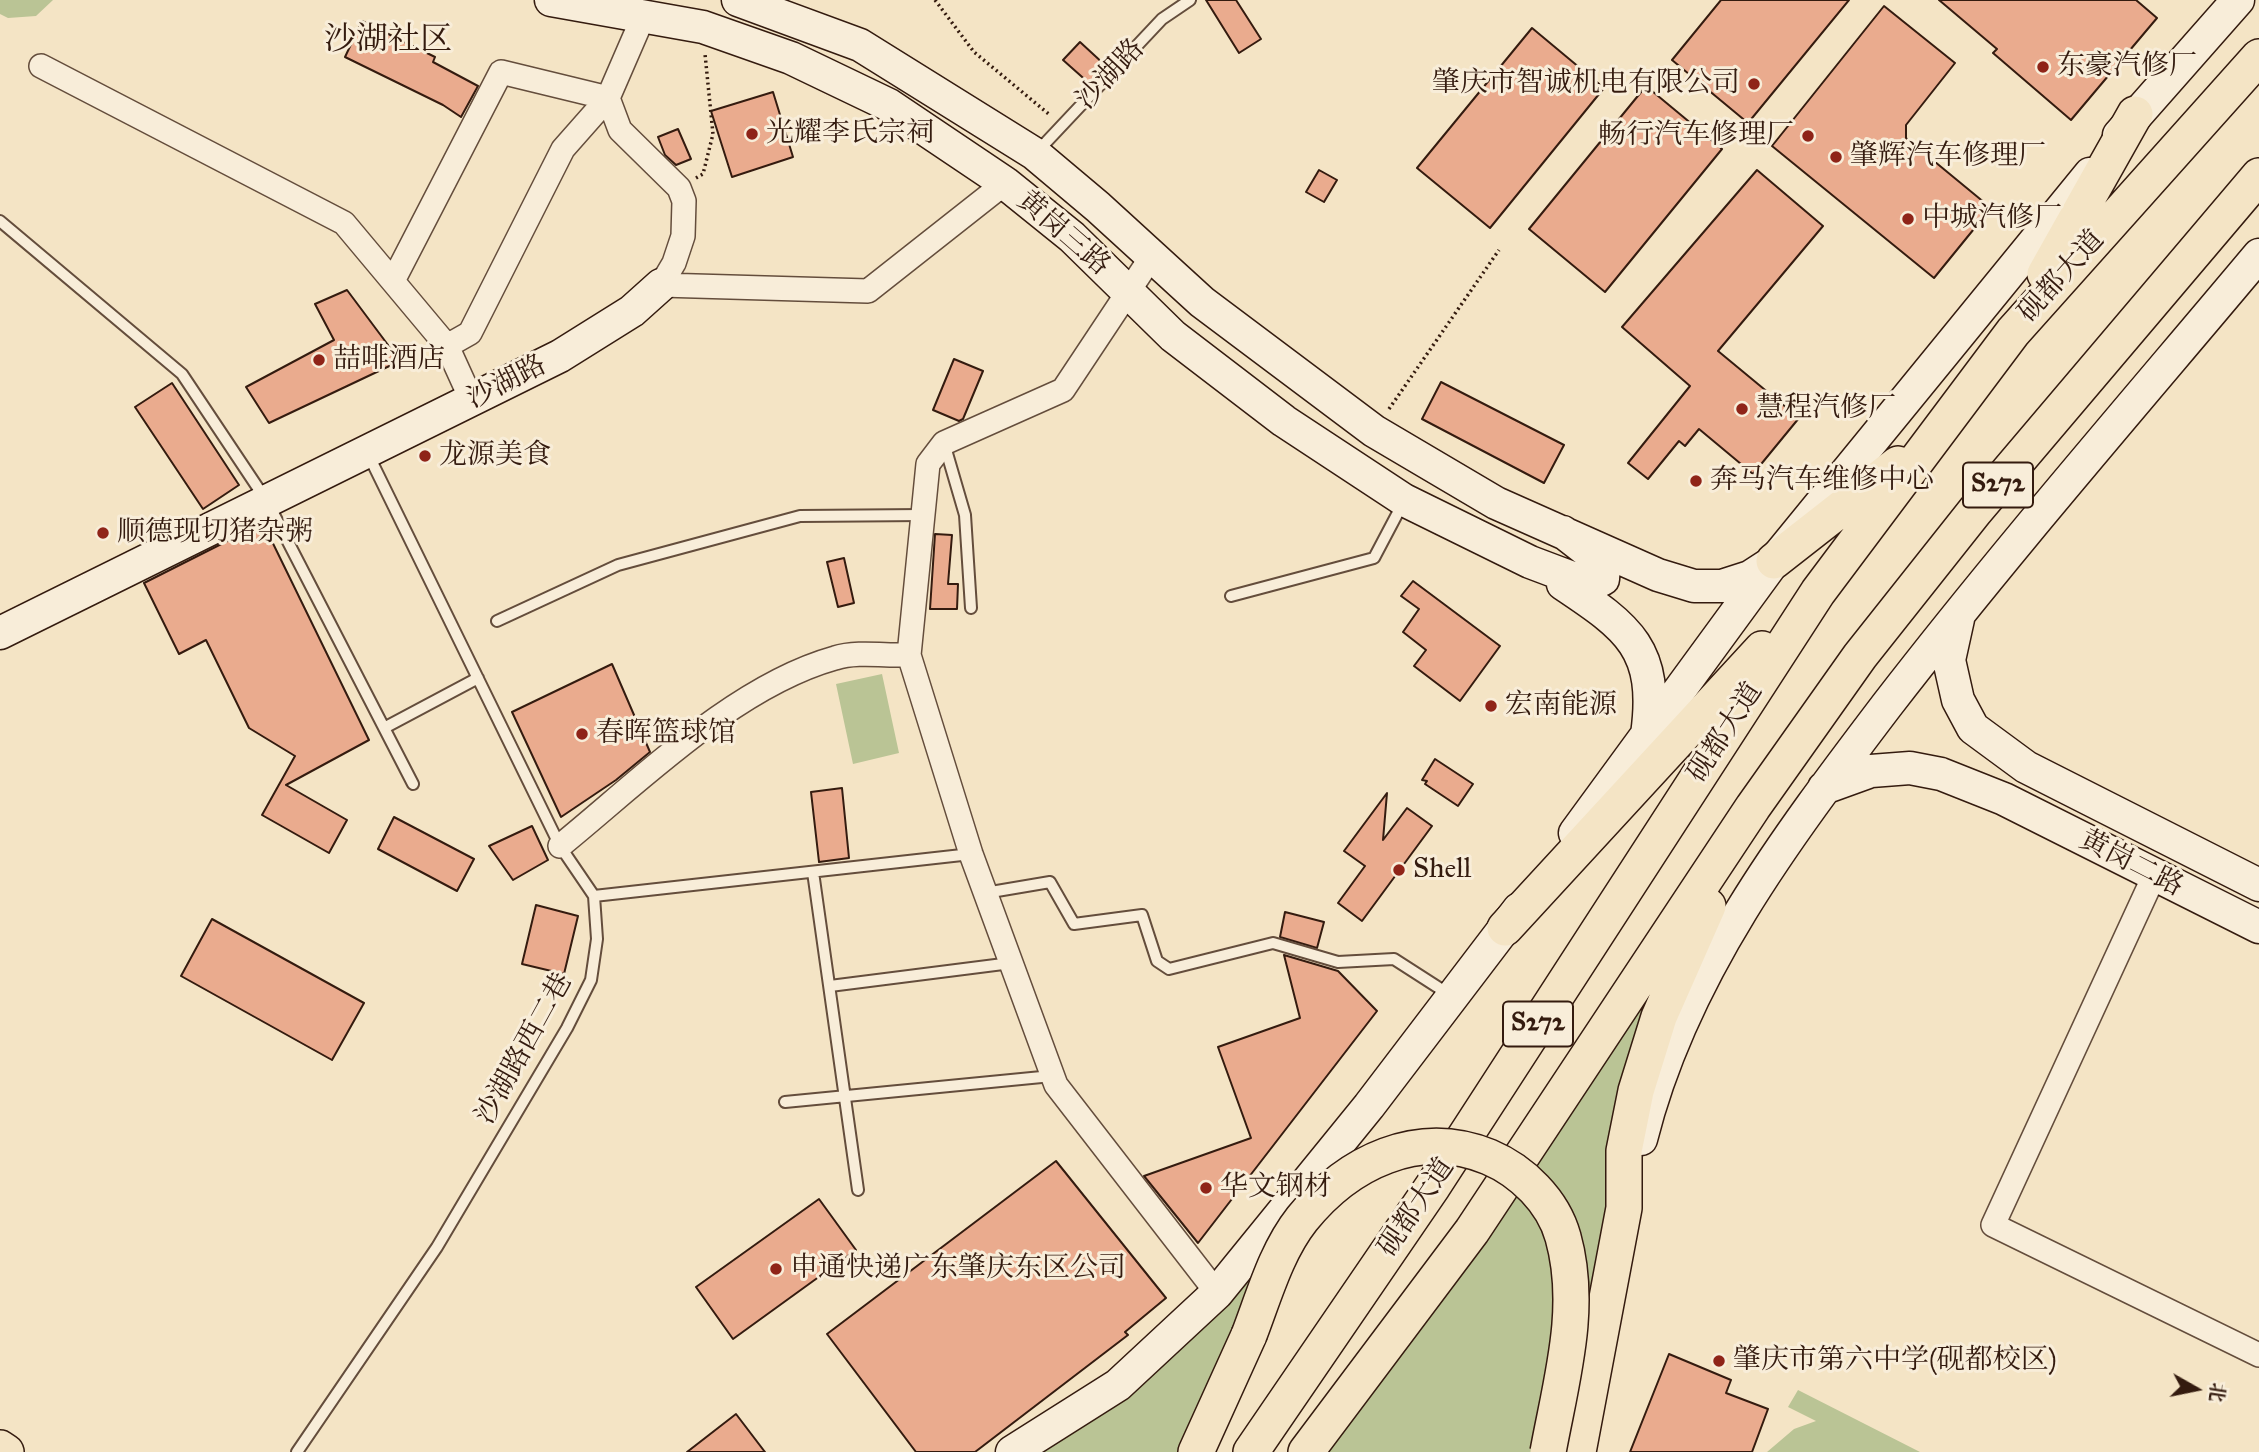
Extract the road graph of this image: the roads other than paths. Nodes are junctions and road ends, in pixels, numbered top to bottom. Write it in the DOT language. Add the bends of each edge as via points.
graph roads {
  1 [pos="551,0"];
  2 [pos="738,0"];
  3 [pos="1190,0"];
  4 [pos="2238,0"];
  5 [pos="644,15"];
  6 [pos="2259,57"];
  7 [pos="41,66"];
  8 [pos="608,98"];
  9 [pos="2135,114"];
  10 [pos="1035,154"];
  11 [pos="2259,176"];
  12 [pos="1006,183"];
  13 [pos="2246,195"];
  14 [pos="0,221"];
  15 [pos="2259,255"];
  16 [pos="1152,256"];
  17 [pos="393,281"];
  18 [pos="661,285"];
  19 [pos="1127,291"];
  20 [pos="2012,332"];
  21 [pos="447,346"];
  22 [pos="472,401"];
  23 [pos="1937,434"];
  24 [pos="944,443"];
  25 [pos="368,454"];
  26 [pos="1404,500"];
  27 [pos="268,503"];
  28 [pos="923,515"];
  29 [pos="1563,532"];
  30 [pos="1774,561"];
  31 [pos="1530,562"];
  32 [pos="1818,592"];
  33 [pos="1231,596"];
  34 [pos="971,608"];
  35 [pos="1960,610"];
  36 [pos="497,621"];
  37 [pos="0,633"];
  38 [pos="909,655"];
  39 [pos="478,678"];
  40 [pos="384,728"];
  41 [pos="1647,735"];
  42 [pos="2026,767"];
  43 [pos="413,784"];
  44 [pos="1824,788"];
  45 [pos="2004,799"];
  46 [pos="1753,807"];
  47 [pos="560,846"];
  48 [pos="971,854"];
  49 [pos="813,872"];
  50 [pos="2154,876"];
  51 [pos="2259,885"];
  52 [pos="985,893"];
  53 [pos="594,896"];
  54 [pos="2259,927"];
  55 [pos="1505,928"];
  56 [pos="1011,962"];
  57 [pos="830,986"];
  58 [pos="1453,997"];
  59 [pos="1052,1076"];
  60 [pos="845,1096"];
  61 [pos="785,1102"];
  62 [pos="858,1190"];
  63 [pos="1624,1208"];
  64 [pos="1217,1293"];
  65 [pos="2259,1355"];
  66 [pos="0,1448"];
  67 [pos="6,1452"];
  68 [pos="297,1452"];
  69 [pos="1012,1452"];
  70 [pos="1196,1452"];
  71 [pos="1251,1452"];
  72 [pos="1306,1452"];
  73 [pos="1548,1452"];
  74 [pos="1578,1452"];
  1 -- 5 [label="street, 黄岗三路"];
  2 -- 10 [label="street, 黄岗三路" via="860,45"];
  3 -- 10 [label="lane, 沙湖路" via="1162,19"];
  4 -- 9 [label="street"];
  5 -- 8 [label="street"];
  5 -- 12 [label="street, 黄岗三路" via="703,27 791,58 889,105"];
  6 -- 20 [label="main road, 砚都大道 / S272"];
  7 -- 17 [label="street" via="344,223"];
  8 -- 17 [label="street" via="501,72"];
  8 -- 18 [label="street" via="620,130 679,188 684,201 683,236"];
  8 -- 21 [label="street" via="563,149 470,333"];
  9 -- 20 [label="main road"];
  9 -- 30 [label="street"];
  10 -- 16 [label="street, 黄岗三路"];
  11 -- 13 [label="main road, 砚都大道 / S272"];
  12 -- 18 [label="street" via="868,292"];
  12 -- 19 [label="street, 黄岗三路" via="1072,237"];
  13 -- 46 [label="main road, 砚都大道 / S272" via="1975,511 1860,656"];
  14 -- 27 [label="lane" via="182,374"];
  15 -- 35 [label="street"];
  16 -- 19 [label="street"];
  16 -- 29 [label="street, 黄岗三路" via="1202,302 1374,431 1496,503"];
  17 -- 21 [label="street"];
  18 -- 22 [label="street, 沙湖路" via="632,311 560,356"];
  19 -- 24 [label="street" via="1063,390"];
  19 -- 26 [label="street, 黄岗三路" via="1173,336 1284,421"];
  20 -- 23 [label="main road, 砚都大道 / S272"];
  21 -- 22 [label="street"];
  22 -- 25 [label="street, 沙湖路"];
  23 -- 30 [label="main road"];
  23 -- 32 [label="main road, 砚都大道 / S272"];
  24 -- 28 [label="street" via="928,464"];
  24 -- 34 [label="lane" via="965,515"];
  25 -- 27 [label="street, 沙湖路"];
  25 -- 39 [label="lane"];
  26 -- 31 [label="street, 黄岗三路"];
  26 -- 33 [label="lane" via="1374,558"];
  27 -- 37 [label="street, 沙湖路"];
  27 -- 40 [label="lane"];
  28 -- 36 [label="lane" via="800,516 618,565"];
  28 -- 38 [label="street"];
  29 -- 30 [label="street" via="1658,575 1694,586 1731,583"];
  29 -- 31 [label="street" via="1604,564 1603,579 1591,585"];
  30 -- 41 [label="street"];
  31 -- 41 [label="street" via="1601,609 1633,637 1649,684"];
  32 -- 55 [label="main road"];
  32 -- 71 [label="main road, 砚都大道 / S272" via="1433,1186"];
  35 -- 42 [label="street, 黄岗二路" via="1949,660 1958,700 1973,728"];
  35 -- 44 [label="street"];
  38 -- 47 [label="street" via="838,657 786,675 736,704"];
  38 -- 48 [label="street"];
  39 -- 40 [label="lane"];
  39 -- 47 [label="lane"];
  40 -- 43 [label="lane"];
  41 -- 55 [label="street"];
  42 -- 45 [label="street" via="2005,778"];
  42 -- 51 [label="street, 黄岗二路"];
  44 -- 45 [label="street, 黄岗二路" via="1871,771 1910,768 1941,774"];
  44 -- 63 [label="street" via="1736,915 1685,1015 1650,1104"];
  45 -- 50 [label="street, 黄岗二路"];
  46 -- 63 [label="main road" via="1659,1017 1636,1091 1624,1151"];
  46 -- 72 [label="main road, 砚都大道 / S272" via="1472,1231"];
  47 -- 53 [label="lane"];
  48 -- 49 [label="lane"];
  48 -- 52 [label="street"];
  49 -- 53 [label="lane"];
  49 -- 57 [label="lane"];
  50 -- 54 [label="street, 黄岗二路"];
  50 -- 65 [label="street" via="1993,1225"];
  52 -- 56 [label="street"];
  52 -- 58 [label="lane" via="1050,882 1074,924 1142,915 1157,961 1169,969 1273,943 1338,962 1394,959"];
  53 -- 68 [label="lane, 沙湖路西二巷" via="597,939 591,980 567,1027 437,1247"];
  55 -- 58 [label="street"];
  56 -- 57 [label="lane"];
  56 -- 59 [label="street"];
  57 -- 60 [label="lane"];
  58 -- 64 [label="street"];
  59 -- 60 [label="lane"];
  59 -- 64 [label="street"];
  60 -- 61 [label="lane"];
  60 -- 62 [label="lane"];
  63 -- 74 [label="main road"];
  64 -- 69 [label="street" via="1118,1385"];
  66 -- 67 [label="main road"];
  70 -- 73 [label="main road, bridge" via="1279,1258 1302,1220 1357,1168 1415,1147 1446,1146 1506,1164 1549,1207 1562,1234 1572,1307"];
}
